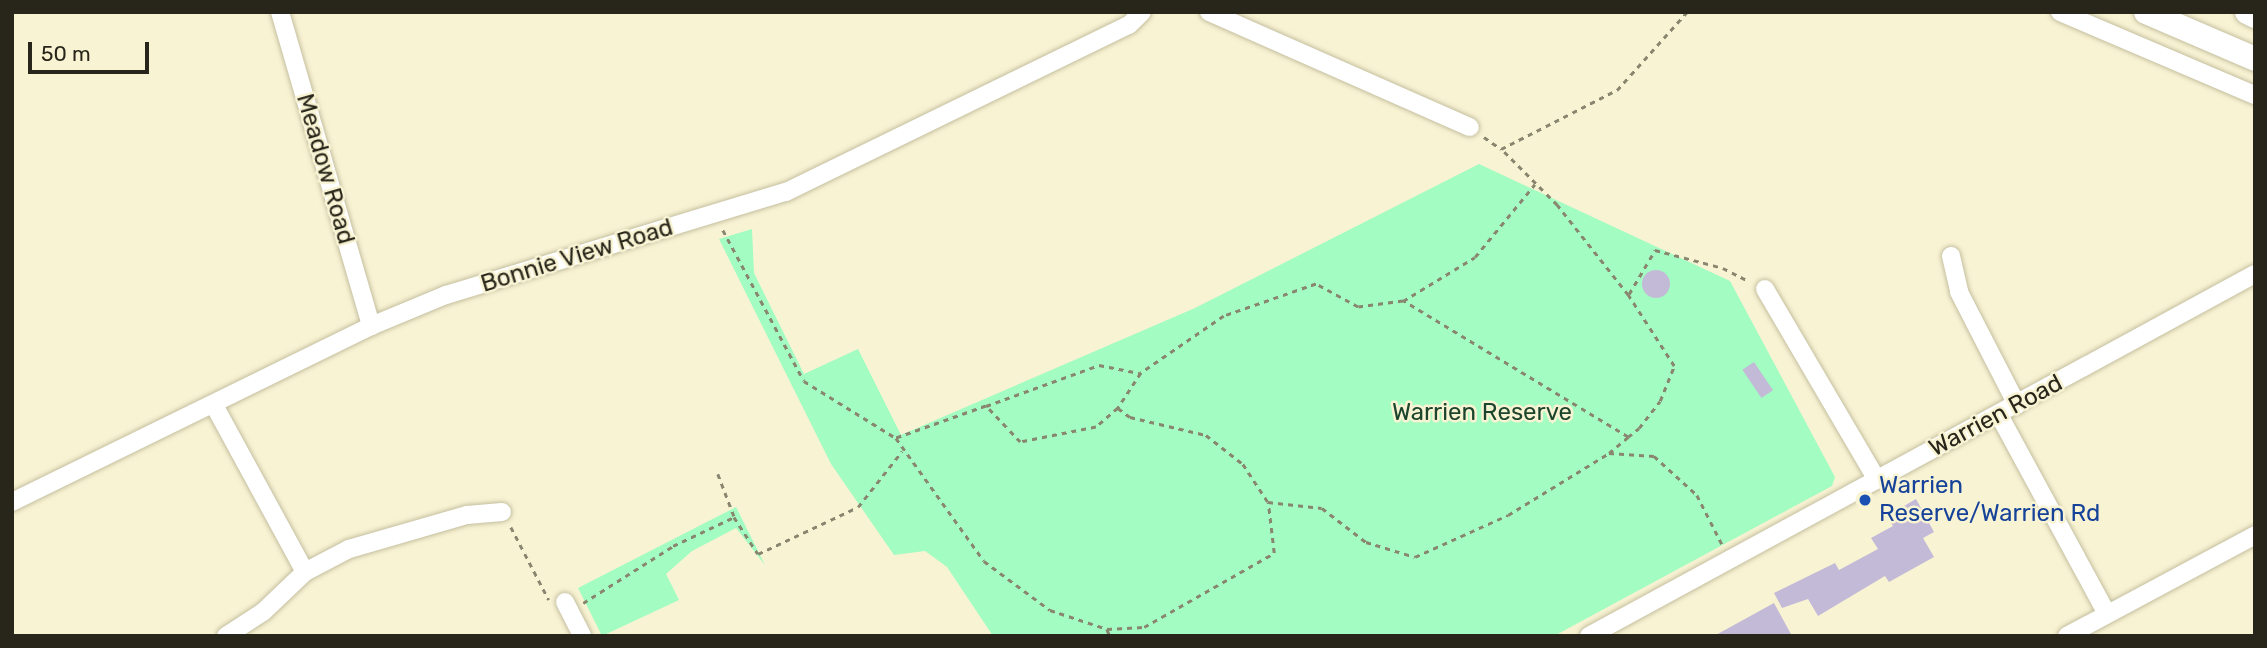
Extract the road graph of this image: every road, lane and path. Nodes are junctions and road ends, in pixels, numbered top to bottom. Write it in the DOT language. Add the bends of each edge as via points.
graph roads {
  1 [pos="280,12"];
  2 [pos="1142,12"];
  3 [pos="1209,12"];
  4 [pos="1687,12"];
  5 [pos="2060,12"];
  6 [pos="2146,12"];
  7 [pos="2247,12"];
  8 [pos="2255,16"];
  9 [pos="2255,59"];
  10 [pos="2255,95"];
  11 [pos="1470,127"];
  12 [pos="1500,149"];
  13 [pos="1535,184"];
  14 [pos="715,214"];
  15 [pos="1951,256"];
  16 [pos="2255,274"];
  17 [pos="1765,289"];
  18 [pos="1628,295"];
  19 [pos="1403,301"];
  20 [pos="371,326"];
  21 [pos="1140,373"];
  22 [pos="214,405"];
  23 [pos="2017,405"];
  24 [pos="986,406"];
  25 [pos="1118,408"];
  26 [pos="1999,415"];
  27 [pos="1628,437"];
  28 [pos="896,438"];
  29 [pos="902,451"];
  30 [pos="1609,453"];
  31 [pos="718,474"];
  32 [pos="1877,480"];
  33 [pos="12,502"];
  34 [pos="1268,502"];
  35 [pos="502,512"];
  36 [pos="734,517"];
  37 [pos="2255,535"];
  38 [pos="1731,559"];
  39 [pos="305,572"];
  40 [pos="565,602"];
  41 [pos="2107,614"];
  42 [pos="1107,629"];
  43 [pos="580,632"];
  44 [pos="226,636"];
  45 [pos="1110,636"];
  46 [pos="1589,636"];
  47 [pos="2067,636"];
  1 -- 20 [label="street, Meadow Road"];
  2 -- 14 [label="street, Bonnie View Road" via="1118,30 786,192"];
  3 -- 11 [label="street"];
  4 -- 12 [label="path" via="1617,90"];
  5 -- 10 [label="street"];
  6 -- 9 [label="highway"];
  7 -- 8 [label="highway"];
  11 -- 12 [label="path"];
  12 -- 13 [label="path"];
  13 -- 18 [label="path"];
  13 -- 19 [label="path" via="1475,257"];
  14 -- 20 [label="street, Bonnie View Road" via="446,295"];
  14 -- 28 [label="path" via="804,381"];
  15 -- 23 [label="street" via="1959,292"];
  16 -- 23 [label="street, Warrien Road"];
  17 -- 18 [label="path" via="1723,268 1655,250"];
  17 -- 32 [label="street"];
  18 -- 27 [label="path" via="1674,366 1660,401"];
  19 -- 21 [label="path" via="1357,307 1316,284 1224,316"];
  19 -- 27 [label="path"];
  20 -- 22 [label="street, Bonnie View Road"];
  21 -- 24 [label="path" via="1099,365"];
  21 -- 25 [label="path"];
  22 -- 33 [label="street, Bonnie View Road"];
  22 -- 39 [label="street"];
  23 -- 26 [label="street, Warrien Road"];
  24 -- 25 [label="path" via="1020,442 1096,427"];
  24 -- 28 [label="path"];
  25 -- 34 [label="path" via="1130,417 1206,435 1243,464"];
  26 -- 32 [label="street, Warrien Road"];
  26 -- 41 [label="street"];
  27 -- 30 [label="path"];
  28 -- 29 [label="path"];
  29 -- 36 [label="path" via="858,507 758,554"];
  29 -- 42 [label="path" via="984,561 1050,610"];
  30 -- 34 [label="path" via="1508,515 1415,557 1366,542 1322,508"];
  30 -- 38 [label="path" via="1654,456 1697,495"];
  31 -- 36 [label="path"];
  32 -- 38 [label="street, Warrien Road"];
  34 -- 42 [label="path" via="1274,553 1144,627"];
  35 -- 39 [label="street" via="467,515 349,549"];
  35 -- 40 [label="path" via="529,557 544,599"];
  36 -- 43 [label="path" via="673,546 583,603 591,620"];
  37 -- 41 [label="street"];
  38 -- 46 [label="street, Warrien Road"];
  39 -- 44 [label="street" via="263,612"];
  40 -- 43 [label="street"];
  41 -- 47 [label="street"];
  42 -- 45 [label="path"];
}
